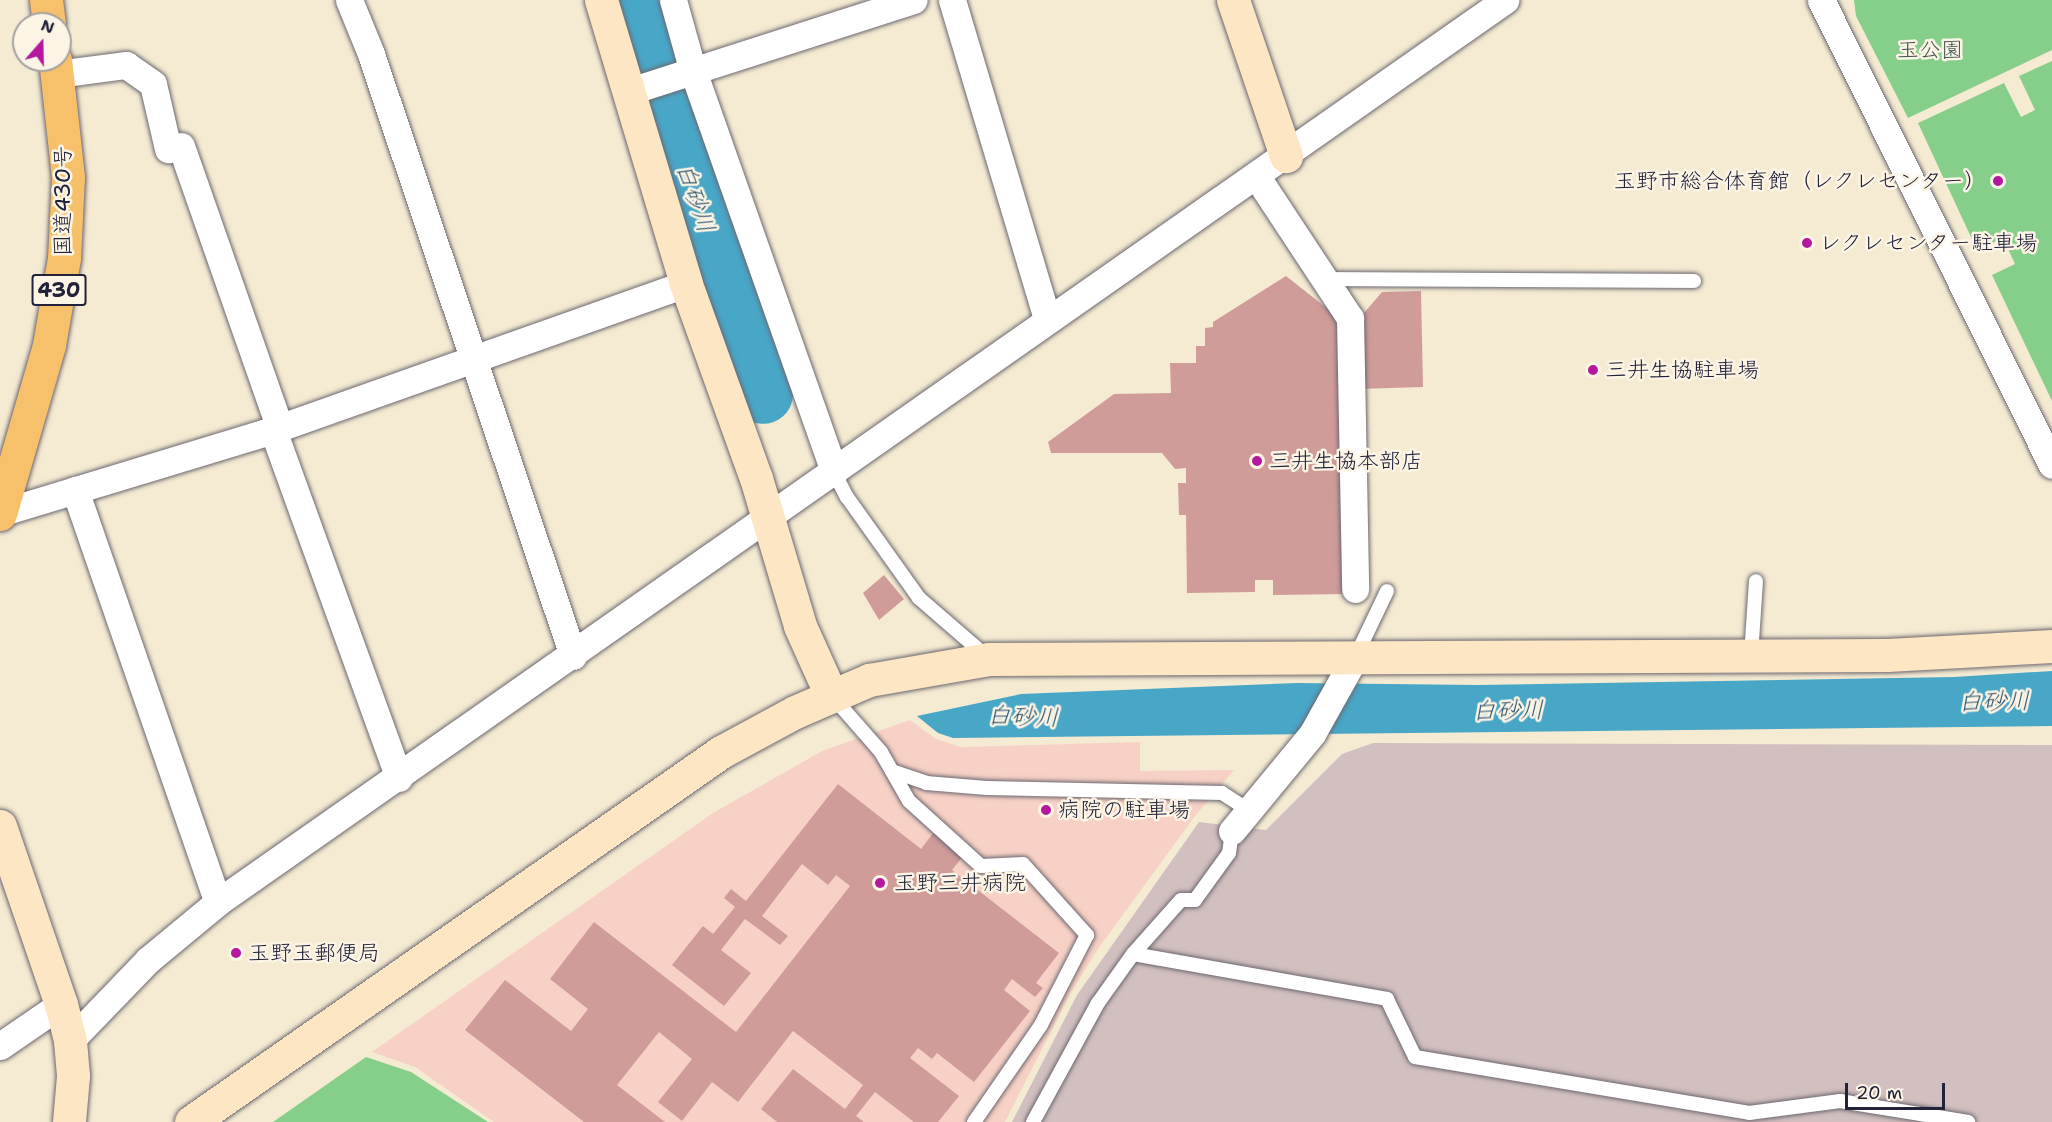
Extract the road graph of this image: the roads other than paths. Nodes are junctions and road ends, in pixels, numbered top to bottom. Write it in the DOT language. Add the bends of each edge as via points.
graph roads {
  1 [pos="349,0"];
  2 [pos="601,0"];
  3 [pos="674,0"];
  4 [pos="915,0"];
  5 [pos="952,0"];
  6 [pos="1233,0"];
  7 [pos="1505,0"];
  8 [pos="1821,0"];
  9 [pos="72,67"];
  10 [pos="686,71"];
  11 [pos="57,72"];
  12 [pos="638,88"];
  13 [pos="1286,156"];
  14 [pos="1257,177"];
  15 [pos="1325,279"];
  16 [pos="1695,281"];
  17 [pos="686,284"];
  18 [pos="1047,318"];
  19 [pos="475,360"];
  20 [pos="276,429"];
  21 [pos="2052,465"];
  22 [pos="834,472"];
  23 [pos="75,490"];
  24 [pos="0,513"];
  25 [pos="769,518"];
  26 [pos="1756,581"];
  27 [pos="1355,589"];
  28 [pos="1387,591"];
  29 [pos="2052,646"];
  30 [pos="573,656"];
  31 [pos="1751,656"];
  32 [pos="989,659"];
  33 [pos="1348,670"];
  34 [pos="831,695"];
  35 [pos="892,771"];
  36 [pos="399,778"];
  37 [pos="1241,821"];
  38 [pos="0,826"];
  39 [pos="218,902"];
  40 [pos="1133,954"];
  41 [pos="61,1004"];
  42 [pos="70,1041"];
  43 [pos="0,1046"];
  44 [pos="1749,1117"];
  45 [pos="69,1122"];
  46 [pos="191,1122"];
  47 [pos="974,1122"];
  48 [pos="1033,1122"];
  49 [pos="1968,1122"];
  1 -- 19 [label="street"];
  2 -- 12 [label="street"];
  3 -- 10 [label="street"];
  4 -- 10 [label="street"];
  5 -- 18 [label="street"];
  6 -- 13 [label="street"];
  7 -- 13 [label="street"];
  8 -- 21 [label="street"];
  9 -- 20 [label="street" via="126,65 153,84"];
  10 -- 12 [label="street"];
  10 -- 22 [label="street"];
  11 -- 24 [label="highway, 国道430号 / 430" via="68,177 64,258 49,345"];
  12 -- 17 [label="street"];
  13 -- 14 [label="street"];
  14 -- 15 [label="street"];
  14 -- 18 [label="street"];
  15 -- 16 [label="lane"];
  15 -- 27 [label="street" via="1350,318"];
  17 -- 19 [label="street"];
  17 -- 25 [label="street"];
  18 -- 22 [label="street"];
  19 -- 20 [label="street"];
  19 -- 30 [label="street"];
  20 -- 23 [label="street"];
  20 -- 36 [label="street"];
  22 -- 25 [label="street"];
  22 -- 32 [label="lane" via="847,497 919,598"];
  23 -- 24 [label="street"];
  23 -- 39 [label="street"];
  25 -- 30 [label="street"];
  25 -- 34 [label="street" via="800,626"];
  26 -- 31 [label="lane"];
  28 -- 33 [label="lane"];
  29 -- 31 [label="street" via="1887,655"];
  30 -- 36 [label="street"];
  31 -- 33 [label="street"];
  32 -- 33 [label="street"];
  32 -- 34 [label="street" via="869,680"];
  33 -- 37 [label="street" via="1312,734"];
  34 -- 35 [label="lane" via="881,752"];
  34 -- 46 [label="street" via="721,752"];
  35 -- 37 [label="lane" via="926,783 987,788 1222,793"];
  35 -- 47 [label="lane" via="909,801 981,866 1023,864 1087,935 1041,1025"];
  36 -- 39 [label="street"];
  37 -- 40 [label="lane" via="1229,853 1195,900 1181,900"];
  38 -- 41 [label="street"];
  39 -- 42 [label="street" via="148,960"];
  40 -- 44 [label="lane" via="1387,999 1415,1057"];
  40 -- 48 [label="lane" via="1098,1003"];
  41 -- 42 [label="street"];
  41 -- 43 [label="street"];
  42 -- 45 [label="street" via="73,1076"];
  44 -- 49 [label="lane" via="1840,1101"];
}
